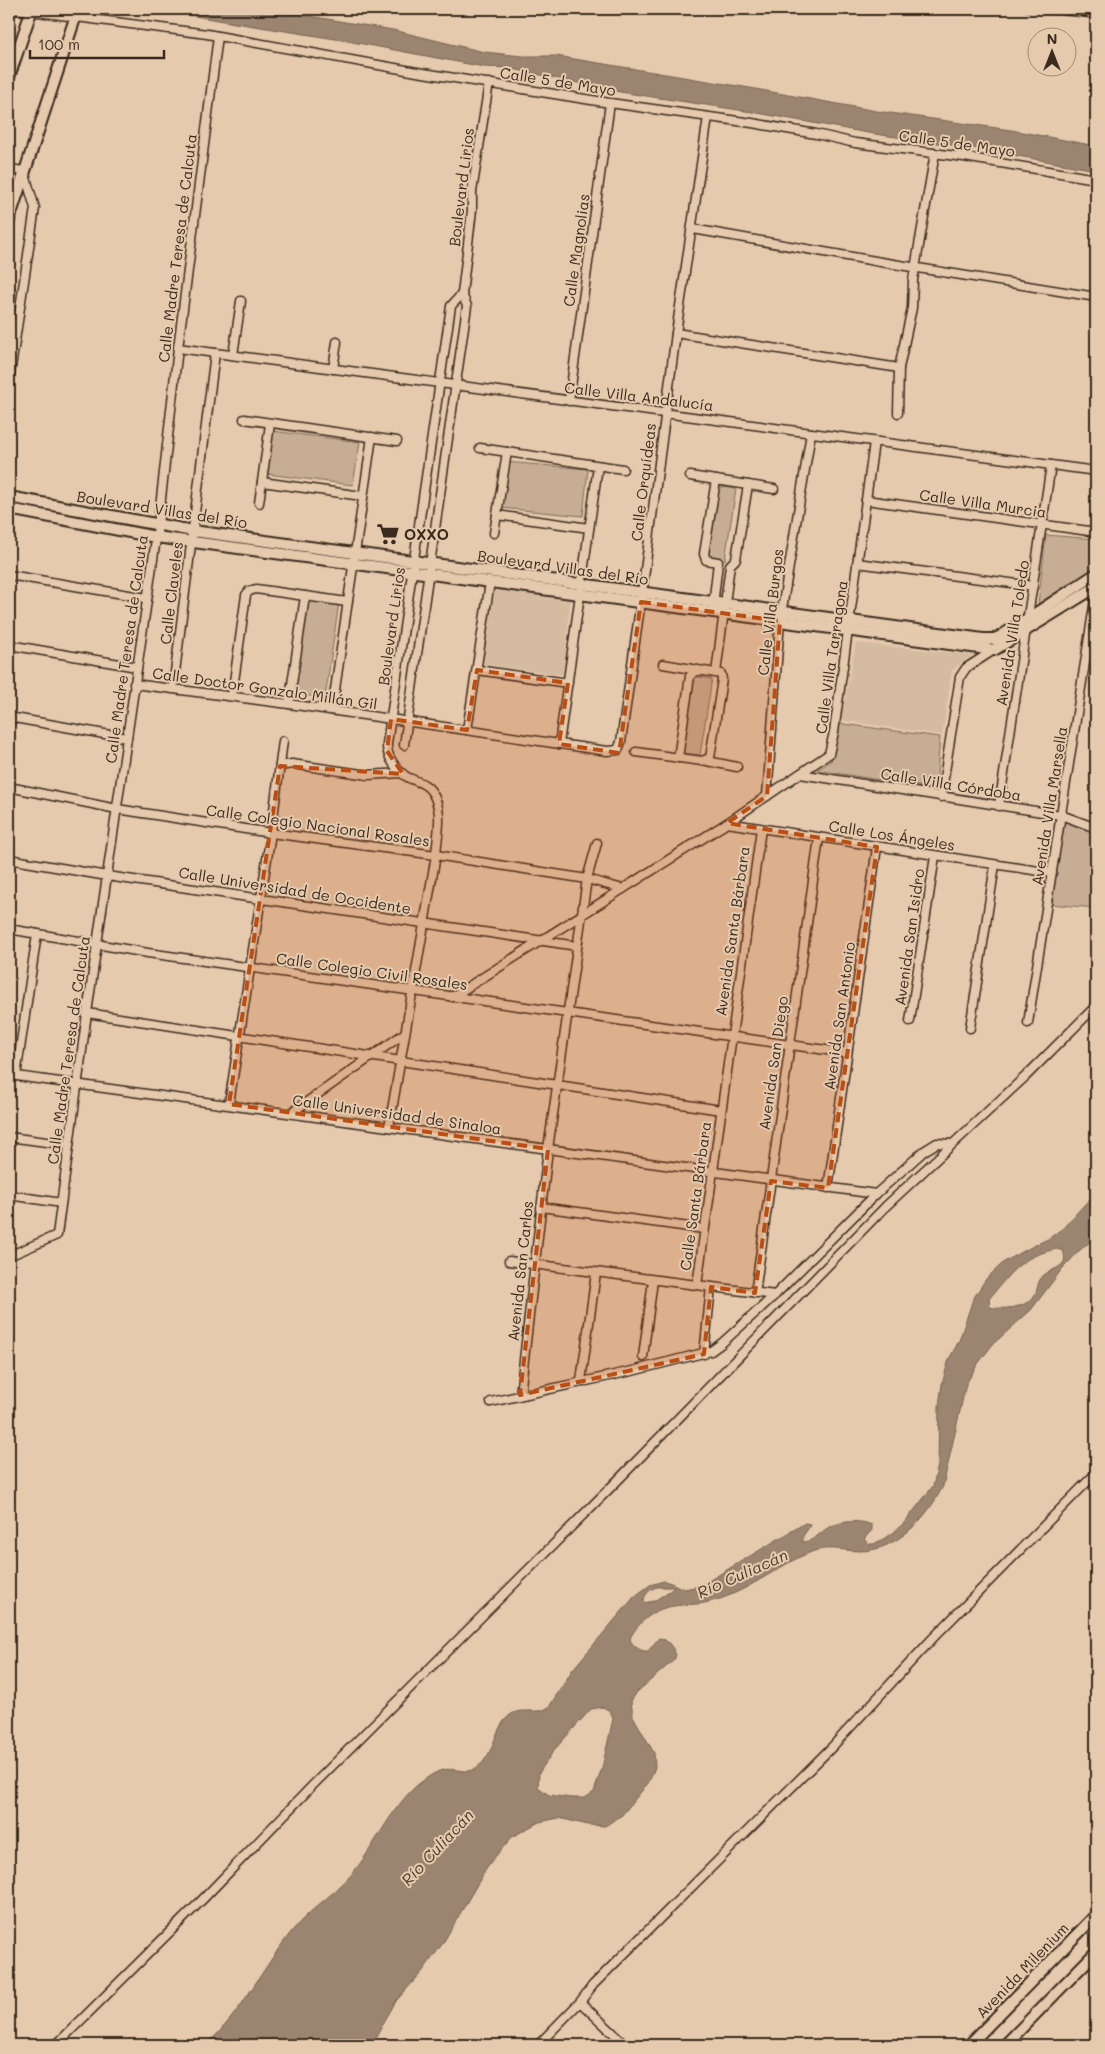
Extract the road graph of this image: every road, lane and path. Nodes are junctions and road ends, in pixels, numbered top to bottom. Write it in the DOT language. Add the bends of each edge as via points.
graph roads {
  1 [pos="15,9"];
  2 [pos="32,10"];
  3 [pos="76,13"];
  4 [pos="218,36"];
  5 [pos="9,77"];
  6 [pos="489,84"];
  7 [pos="610,104"];
  8 [pos="708,117"];
  9 [pos="934,153"];
  10 [pos="9,169"];
  11 [pos="24,172"];
  12 [pos="1096,180"];
  13 [pos="9,220"];
  14 [pos="693,229"];
  15 [pos="916,268"];
  16 [pos="462,294"];
  17 [pos="1096,297"];
  18 [pos="241,301"];
  19 [pos="676,333"];
  20 [pos="337,342"];
  21 [pos="178,348"];
  22 [pos="215,353"];
  23 [pos="233,355"];
  24 [pos="899,368"];
  25 [pos="333,369"];
  26 [pos="9,381"];
  27 [pos="439,382"];
  28 [pos="455,386"];
  29 [pos="569,401"];
  30 [pos="665,413"];
  31 [pos="898,413"];
  32 [pos="244,419"];
  33 [pos="270,424"];
  34 [pos="811,433"];
  35 [pos="372,437"];
  36 [pos="397,441"];
  37 [pos="874,442"];
  38 [pos="480,448"];
  39 [pos="507,452"];
  40 [pos="1051,465"];
  41 [pos="598,466"];
  42 [pos="623,469"];
  43 [pos="1096,471"];
  44 [pos="690,476"];
  45 [pos="716,480"];
  46 [pos="262,482"];
  47 [pos="748,485"];
  48 [pos="774,489"];
  49 [pos="362,496"];
  50 [pos="9,497"];
  51 [pos="866,500"];
  52 [pos="259,503"];
  53 [pos="9,508"];
  54 [pos="497,515"];
  55 [pos="158,525"];
  56 [pos="1043,525"];
  57 [pos="589,528"];
  58 [pos="494,532"];
  59 [pos="1096,532"];
  60 [pos="156,536"];
  61 [pos="192,536"];
  62 [pos="354,558"];
  63 [pos="857,562"];
  64 [pos="413,566"];
  65 [pos="429,568"];
  66 [pos="9,575"];
  67 [pos="1095,580"];
  68 [pos="490,582"];
  69 [pos="1033,586"];
  70 [pos="580,589"];
  71 [pos="1096,593"];
  72 [pos="304,596"];
  73 [pos="147,598"];
  74 [pos="642,598"];
  75 [pos="348,602"];
  76 [pos="713,608"];
  77 [pos="724,609"];
  78 [pos="780,617"];
  79 [pos="1029,617"];
  80 [pos="849,626"];
  81 [pos="1027,630"];
  82 [pos="9,645"];
  83 [pos="994,650"];
  84 [pos="663,664"];
  85 [pos="137,667"];
  86 [pos="477,670"];
  87 [pos="700,670"];
  88 [pos="716,673"];
  89 [pos="568,683"];
  90 [pos="134,684"];
  91 [pos="173,688"];
  92 [pos="232,696"];
  93 [pos="289,704"];
  94 [pos="332,710"];
  95 [pos="9,717"];
  96 [pos="392,719"];
  97 [pos="408,722"];
  98 [pos="467,730"];
  99 [pos="127,738"];
  100 [pos="283,741"];
  101 [pos="559,744"];
  102 [pos="404,745"];
  103 [pos="636,752"];
  104 [pos="709,757"];
  105 [pos="678,758"];
  106 [pos="280,766"];
  107 [pos="737,766"];
  108 [pos="402,773"];
  109 [pos="800,774"];
  110 [pos="9,787"];
  111 [pos="767,796"];
  112 [pos="941,797"];
  113 [pos="999,806"];
  114 [pos="117,809"];
  115 [pos="1061,815"];
  116 [pos="727,823"];
  117 [pos="1096,828"];
  118 [pos="761,829"];
  119 [pos="271,833"];
  120 [pos="820,838"];
  121 [pos="597,843"];
  122 [pos="877,847"];
  123 [pos="436,855"];
  124 [pos="935,856"];
  125 [pos="9,859"];
  126 [pos="995,865"];
  127 [pos="1052,873"];
  128 [pos="107,876"];
  129 [pos="587,879"];
  130 [pos="623,889"];
  131 [pos="261,899"];
  132 [pos="582,916"];
  133 [pos="424,924"];
  134 [pos="9,929"];
  135 [pos="37,934"];
  136 [pos="539,941"];
  137 [pos="97,945"];
  138 [pos="577,946"];
  139 [pos="250,967"];
  140 [pos="412,991"];
  141 [pos="452,996"];
  142 [pos="1096,1006"];
  143 [pos="87,1013"];
  144 [pos="568,1013"];
  145 [pos="910,1021"];
  146 [pos="1028,1022"];
  147 [pos="970,1028"];
  148 [pos="405,1033"];
  149 [pos="240,1036"];
  150 [pos="732,1037"];
  151 [pos="790,1045"];
  152 [pos="847,1053"];
  153 [pos="371,1057"];
  154 [pos="400,1061"];
  155 [pos="12,1075"];
  156 [pos="77,1084"];
  157 [pos="557,1085"];
  158 [pos="229,1104"];
  159 [pos="721,1110"];
  160 [pos="291,1113"];
  161 [pos="389,1127"];
  162 [pos="9,1136"];
  163 [pos="951,1144"];
  164 [pos="69,1145"];
  165 [pos="548,1150"];
  166 [pos="712,1173"];
  167 [pos="771,1180"];
  168 [pos="828,1188"];
  169 [pos="876,1194"];
  170 [pos="9,1195"];
  171 [pos="61,1202"];
  172 [pos="541,1207"];
  173 [pos="704,1229"];
  174 [pos="9,1256"];
  175 [pos="509,1261"];
  176 [pos="535,1264"];
  177 [pos="596,1273"];
  178 [pos="653,1280"];
  179 [pos="697,1285"];
  180 [pos="711,1287"];
  181 [pos="754,1293"];
  182 [pos="775,1295"];
  183 [pos="704,1354"];
  184 [pos="643,1357"];
  185 [pos="581,1381"];
  186 [pos="520,1395"];
  187 [pos="491,1402"];
  188 [pos="1096,1473"];
  189 [pos="1096,1915"];
  190 [pos="1096,1952"];
  191 [pos="580,2002"];
  192 [pos="56,2045"];
  193 [pos="538,2045"];
  194 [pos="626,2045"];
  195 [pos="969,2045"];
  196 [pos="1005,2045"];
  1 -- 2 [label="street, Calle 5 de Mayo"];
  2 -- 3 [label="street, Calle 5 de Mayo"];
  2 -- 5 [label="street"];
  3 -- 4 [label="street, Calle 5 de Mayo"];
  3 -- 11 [label="street"];
  4 -- 6 [label="street, Calle 5 de Mayo"];
  4 -- 21 [label="street, Calle Madre Teresa de Calcuta"];
  6 -- 7 [label="street, Calle 5 de Mayo"];
  6 -- 16 [label="street, Boulevard Lirios" via="472,192"];
  7 -- 8 [label="street, Calle 5 de Mayo"];
  7 -- 29 [label="street, Calle Magnolias"];
  8 -- 9 [label="street, Calle 5 de Mayo" via="855,143"];
  8 -- 14 [label="street, Calle Orquídeas"];
  9 -- 12 [label="street, Calle 5 de Mayo"];
  9 -- 15 [label="street"];
  10 -- 11 [label="street"];
  11 -- 13 [label="street"];
  11 -- 26 [label="street" via="35,208"];
  14 -- 15 [label="street"];
  14 -- 19 [label="street, Calle Orquídeas"];
  15 -- 17 [label="street"];
  15 -- 24 [label="street" via="912,308"];
  16 -- 27 [label="street, Boulevard Lirios" via="451,306"];
  16 -- 28 [label="street, Boulevard Lirios" via="467,306"];
  18 -- 23 [label="street"];
  19 -- 24 [label="street"];
  19 -- 30 [label="street, Calle Orquídeas"];
  20 -- 25 [label="street"];
  21 -- 22 [label="street, Calle Villa Andalucía"];
  21 -- 55 [label="street, Calle Madre Teresa de Calcuta"];
  22 -- 23 [label="street, Calle Villa Andalucía"];
  22 -- 61 [label="street, Calle Claveles"];
  23 -- 25 [label="street, Calle Villa Andalucía"];
  24 -- 31 [label="street"];
  25 -- 27 [label="street, Calle Villa Andalucía"];
  27 -- 28 [label="street, Calle Villa Andalucía"];
  27 -- 64 [label="street, Boulevard Lirios"];
  28 -- 29 [label="street, Calle Villa Andalucía"];
  28 -- 65 [label="street, Boulevard Lirios"];
  29 -- 30 [label="street, Calle Villa Andalucía"];
  30 -- 34 [label="street, Calle Villa Andalucía"];
  30 -- 74 [label="street, Calle Orquídeas"];
  32 -- 33 [label="street"];
  33 -- 35 [label="street"];
  33 -- 46 [label="street"];
  34 -- 37 [label="street, Calle Villa Andalucía"];
  34 -- 78 [label="street, Calle Villa Burgos"];
  35 -- 36 [label="street"];
  35 -- 49 [label="street"];
  37 -- 40 [label="street, Calle Villa Andalucía"];
  37 -- 51 [label="street, Calle Villa Tarragona"];
  38 -- 39 [label="street"];
  39 -- 41 [label="street"];
  39 -- 54 [label="street"];
  40 -- 43 [label="street, Calle Villa Andalucía"];
  40 -- 56 [label="street, Avenida Villa Toledo"];
  41 -- 42 [label="street"];
  41 -- 57 [label="street"];
  44 -- 45 [label="street"];
  45 -- 47 [label="street"];
  45 -- 76 [label="street" via="704,554 706,560 718,562"];
  46 -- 49 [label="street"];
  46 -- 52 [label="street"];
  47 -- 48 [label="street"];
  47 -- 77 [label="street"];
  49 -- 62 [label="street"];
  50 -- 55 [label="street, Boulevard Villas del Río"];
  51 -- 56 [label="street, Calle Villa Murcia"];
  51 -- 63 [label="street, Calle Villa Tarragona"];
  53 -- 60 [label="street, Boulevard Villas del Río"];
  54 -- 57 [label="street"];
  54 -- 58 [label="street"];
  55 -- 60 [label="street, Calle Madre Teresa de Calcuta"];
  55 -- 61 [label="street, Boulevard Villas del Río"];
  56 -- 59 [label="street, Calle Villa Murcia"];
  56 -- 69 [label="street, Avenida Villa Toledo"];
  57 -- 70 [label="street"];
  60 -- 61 [label="street, Boulevard Villas del Río"];
  60 -- 73 [label="street, Calle Madre Teresa de Calcuta"];
  61 -- 62 [label="street, Boulevard Villas del Río"];
  61 -- 91 [label="street, Calle Claveles"];
  62 -- 64 [label="street, Boulevard Villas del Río"];
  62 -- 75 [label="street"];
  63 -- 69 [label="street"];
  63 -- 80 [label="street, Calle Villa Tarragona"];
  64 -- 65 [label="street, Boulevard Villas del Río"];
  64 -- 96 [label="street, Boulevard Lirios"];
  65 -- 68 [label="street, Boulevard Villas del Río"];
  65 -- 70 [label="street, Boulevard Villas del Río"];
  65 -- 97 [label="street, Boulevard Lirios"];
  66 -- 73 [label="street"];
  67 -- 79 [label="street, Boulevard Villas del Río"];
  67 -- 81 [label="street, Boulevard Villas del Río"];
  68 -- 70 [label="street, Boulevard Villas del Río"];
  68 -- 86 [label="street"];
  69 -- 79 [label="street, Avenida Villa Toledo"];
  70 -- 74 [label="street, Boulevard Villas del Río"];
  70 -- 89 [label="street"];
  71 -- 115 [label="street, Avenida Villa Marsella"];
  72 -- 75 [label="street"];
  72 -- 92 [label="street" via="256,589 246,595"];
  72 -- 93 [label="street"];
  73 -- 85 [label="street, Calle Madre Teresa de Calcuta"];
  74 -- 76 [label="street, Boulevard Villas del Río"];
  74 -- 101 [label="street, Calle Orquídeas" via="620,746 616,751 607,751"];
  75 -- 94 [label="street"];
  76 -- 77 [label="street, Boulevard Villas del Río"];
  77 -- 78 [label="street, Boulevard Villas del Río"];
  77 -- 88 [label="street"];
  78 -- 80 [label="street, Boulevard Villas del Río"];
  78 -- 111 [label="street, Calle Villa Burgos"];
  79 -- 80 [label="street, Boulevard Villas del Río" via="994,640"];
  79 -- 81 [label="street, Avenida Villa Toledo"];
  80 -- 83 [label="street, Boulevard Villas del Río"];
  80 -- 109 [label="street, Calle Villa Tarragona" via="831,750"];
  81 -- 83 [label="street, Boulevard Villas del Río"];
  81 -- 113 [label="street, Avenida Villa Toledo"];
  82 -- 85 [label="street"];
  83 -- 112 [label="street" via="966,668 960,677"];
  84 -- 87 [label="street"];
  85 -- 90 [label="street, Calle Madre Teresa de Calcuta"];
  86 -- 89 [label="street"];
  86 -- 98 [label="street"];
  87 -- 88 [label="street"];
  87 -- 105 [label="street" via="690,676"];
  88 -- 104 [label="street" via="721,674 722,679"];
  89 -- 101 [label="street"];
  90 -- 91 [label="street, Calle Doctor Gonzalo Millán Gil"];
  90 -- 99 [label="street, Calle Madre Teresa de Calcuta"];
  91 -- 92 [label="street, Calle Doctor Gonzalo Millán Gil"];
  92 -- 93 [label="street, Calle Doctor Gonzalo Millán Gil"];
  93 -- 94 [label="street, Calle Doctor Gonzalo Millán Gil"];
  94 -- 96 [label="street, Calle Doctor Gonzalo Millán Gil"];
  95 -- 99 [label="street"];
  96 -- 97 [label="street, Calle Doctor Gonzalo Millán Gil"];
  96 -- 108 [label="street, Boulevard Lirios" via="387,751"];
  97 -- 98 [label="street"];
  97 -- 102 [label="street, Boulevard Lirios"];
  98 -- 101 [label="street"];
  99 -- 114 [label="street, Calle Madre Teresa de Calcuta"];
  100 -- 106 [label="street"];
  103 -- 105 [label="street"];
  104 -- 105 [label="street"];
  104 -- 107 [label="street"];
  106 -- 108 [label="street" via="292,764 368,775"];
  106 -- 119 [label="street"];
  108 -- 123 [label="street" via="424,783 436,799 440,815"];
  109 -- 111 [label="street, Calle Villa Tarragona"];
  109 -- 112 [label="street, Calle Villa Córdoba"];
  110 -- 114 [label="street, Calle Colegio Nacional Rosales"];
  111 -- 116 [label="street, Calle Villa Tarragona"];
  112 -- 113 [label="street, Calle Villa Córdoba"];
  113 -- 115 [label="street, Calle Villa Córdoba"];
  114 -- 119 [label="street, Calle Colegio Nacional Rosales"];
  114 -- 128 [label="street, Calle Madre Teresa de Calcuta"];
  115 -- 117 [label="street, Calle Villa Córdoba"];
  115 -- 127 [label="street, Avenida Villa Marsella"];
  116 -- 118 [label="street, Calle Los Ángeles"];
  116 -- 130 [label="street, Calle Villa Tarragona"];
  118 -- 120 [label="street, Calle Los Ángeles"];
  118 -- 150 [label="street, Avenida Santa Bárbara"];
  119 -- 123 [label="street, Calle Colegio Nacional Rosales"];
  119 -- 131 [label="street"];
  120 -- 122 [label="street, Calle Los Ángeles"];
  120 -- 151 [label="street, Avenida San Diego"];
  121 -- 129 [label="street, Avenida San Carlos"];
  122 -- 124 [label="street, Calle Los Ángeles"];
  122 -- 152 [label="street, Avenida San Antonio"];
  123 -- 129 [label="street, Calle Colegio Nacional Rosales"];
  123 -- 133 [label="street"];
  124 -- 126 [label="street, Calle Los Ángeles"];
  124 -- 145 [label="street, Avenida San Isidro"];
  125 -- 128 [label="street, Calle Universidad de Occidente"];
  126 -- 127 [label="street, Calle Los Ángeles"];
  126 -- 147 [label="street"];
  127 -- 146 [label="street, Avenida Villa Marsella"];
  128 -- 131 [label="street, Calle Universidad de Occidente"];
  128 -- 137 [label="street, Calle Madre Teresa de Calcuta"];
  129 -- 130 [label="street, Calle Colegio Nacional Rosales"];
  129 -- 132 [label="street, Avenida San Carlos"];
  130 -- 132 [label="street, Calle Villa Tarragona"];
  131 -- 133 [label="street, Calle Universidad de Occidente"];
  131 -- 139 [label="street"];
  132 -- 136 [label="street, Calle Villa Tarragona"];
  132 -- 138 [label="street, Avenida San Carlos"];
  133 -- 136 [label="street, Calle Universidad de Occidente"];
  133 -- 140 [label="street"];
  134 -- 135 [label="street, Calle Colegio Civil Rosales"];
  135 -- 137 [label="street, Calle Colegio Civil Rosales"];
  135 -- 155 [label="street"];
  136 -- 138 [label="street, Calle Universidad de Occidente"];
  136 -- 141 [label="street, Calle Villa Tarragona"];
  137 -- 139 [label="street, Calle Colegio Civil Rosales"];
  137 -- 143 [label="street, Calle Madre Teresa de Calcuta"];
  138 -- 144 [label="street, Avenida San Carlos"];
  139 -- 140 [label="street, Calle Colegio Civil Rosales"];
  139 -- 149 [label="street"];
  140 -- 141 [label="street, Calle Colegio Civil Rosales"];
  140 -- 148 [label="street"];
  141 -- 144 [label="street, Calle Colegio Civil Rosales"];
  142 -- 163 [label="street"];
  143 -- 149 [label="street"];
  143 -- 156 [label="street, Calle Madre Teresa de Calcuta"];
  144 -- 150 [label="street, Calle Colegio Civil Rosales"];
  144 -- 157 [label="street, Avenida San Carlos"];
  148 -- 153 [label="street"];
  148 -- 154 [label="street"];
  149 -- 153 [label="street"];
  149 -- 158 [label="street"];
  150 -- 151 [label="street, Calle Colegio Civil Rosales"];
  150 -- 159 [label="street, Avenida Santa Bárbara"];
  151 -- 152 [label="street, Calle Colegio Civil Rosales"];
  151 -- 167 [label="street, Avenida San Diego"];
  152 -- 168 [label="street, Avenida San Antonio"];
  153 -- 154 [label="street"];
  153 -- 160 [label="street"];
  154 -- 157 [label="street"];
  154 -- 161 [label="street"];
  155 -- 156 [label="street, Calle Universidad de Sinaloa"];
  156 -- 158 [label="street, Calle Universidad de Sinaloa"];
  156 -- 164 [label="street, Calle Madre Teresa de Calcuta"];
  157 -- 159 [label="street"];
  157 -- 165 [label="street, Avenida San Carlos"];
  158 -- 160 [label="street, Calle Universidad de Sinaloa"];
  159 -- 166 [label="street, Calle Santa Bárbara"];
  160 -- 161 [label="street, Calle Universidad de Sinaloa"];
  161 -- 165 [label="street, Calle Universidad de Sinaloa"];
  162 -- 164 [label="street"];
  163 -- 169 [label="street" via="938,1143 928,1148"];
  163 -- 192 [label="street" via="790,1302 610,1488"];
  164 -- 171 [label="street, Calle Madre Teresa de Calcuta"];
  165 -- 166 [label="street, Calle Universidad de Sinaloa"];
  165 -- 172 [label="street, Avenida San Carlos"];
  166 -- 167 [label="street, Calle Universidad de Sinaloa"];
  166 -- 173 [label="street, Calle Santa Bárbara"];
  167 -- 168 [label="street, Calle Universidad de Sinaloa"];
  167 -- 181 [label="street, Avenida San Diego"];
  168 -- 169 [label="street, Calle Universidad de Sinaloa"];
  169 -- 182 [label="street"];
  170 -- 171 [label="street"];
  171 -- 174 [label="street, Calle Madre Teresa de Calcuta" via="57,1235"];
  172 -- 173 [label="street"];
  172 -- 176 [label="street, Avenida San Carlos"];
  173 -- 179 [label="street, Calle Santa Bárbara"];
  175 -- 176 [label="street, Calle Santa Bárbara"];
  176 -- 177 [label="street, Calle Santa Bárbara"];
  176 -- 186 [label="street, Avenida San Carlos"];
  177 -- 178 [label="street, Calle Santa Bárbara"];
  177 -- 185 [label="street"];
  178 -- 179 [label="street, Calle Santa Bárbara"];
  178 -- 184 [label="street"];
  179 -- 180 [label="street, Calle Santa Bárbara"];
  180 -- 181 [label="street, Calle Santa Bárbara"];
  180 -- 183 [label="street"];
  181 -- 182 [label="street, Calle Santa Bárbara"];
  182 -- 183 [label="street" via="722,1343"];
  183 -- 185 [label="street"];
  185 -- 186 [label="street"];
  186 -- 187 [label="street"];
  188 -- 191 [label="street" via="933,1638 831,1748 592,1984"];
  189 -- 195 [label="street, Avenida Milenium"];
  190 -- 196 [label="street"];
  191 -- 193 [label="street"];
  191 -- 194 [label="street"];
}
